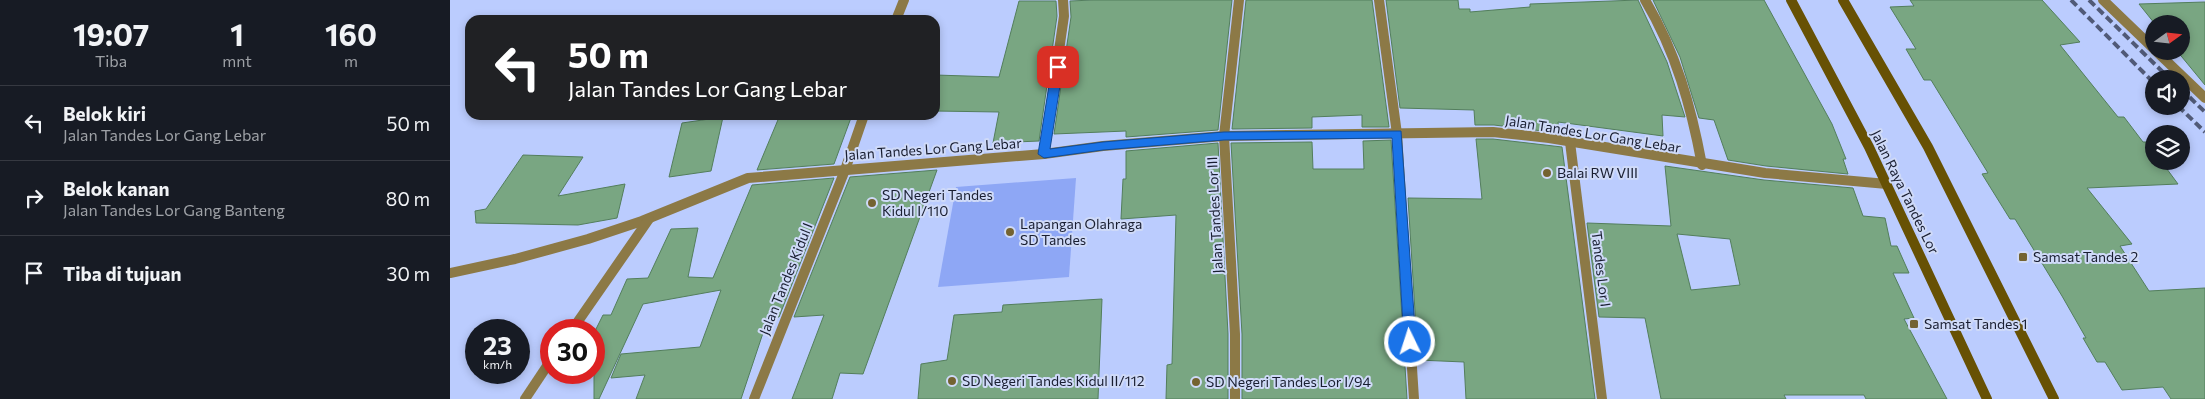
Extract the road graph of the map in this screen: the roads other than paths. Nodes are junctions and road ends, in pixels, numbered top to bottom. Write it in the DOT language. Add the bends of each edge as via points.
graph roads {
  1 [pos="904,0"];
  2 [pos="1063,0"];
  3 [pos="1239,0"];
  4 [pos="1379,0"];
  5 [pos="1645,0"];
  6 [pos="1791,0"];
  7 [pos="1843,0"];
  8 [pos="2103,0"];
  9 [pos="898,15"];
  10 [pos="2145,40"];
  11 [pos="2165,60"];
  12 [pos="2205,98"];
  13 [pos="862,120"];
  14 [pos="1397,134"];
  15 [pos="1224,136"];
  16 [pos="1570,142"];
  17 [pos="1044,154"];
  18 [pos="1702,165"];
  19 [pos="845,170"];
  20 [pos="1887,184"];
  21 [pos="646,220"];
  22 [pos="450,273"];
  23 [pos="579,319"];
  24 [pos="540,376"];
  25 [pos="525,399"];
  26 [pos="754,399"];
  27 [pos="1235,399"];
  28 [pos="1414,399"];
  29 [pos="1602,399"];
  30 [pos="1987,399"];
  31 [pos="2054,399"];
  1 -- 9 [label="street"];
  2 -- 17 [label="street" via="1064,16"];
  3 -- 15 [label="street, Jalan Tandes Lor III"];
  4 -- 14 [label="street"];
  5 -- 18 [label="street" via="1670,44 1688,95"];
  6 -- 20 [label="main road, Jalan Raya Tandes Lor" via="1821,52"];
  7 -- 31 [label="main road" via="1871,44 1957,205"];
  8 -- 10 [label="street"];
  11 -- 12 [label="street"];
  13 -- 19 [label="street, Jalan Tandes Kidul I"];
  14 -- 15 [label="street, Jalan Tandes Lor Gang Lebar"];
  14 -- 16 [label="street, Jalan Tandes Lor Gang Lebar" via="1494,132"];
  14 -- 28 [label="street"];
  15 -- 17 [label="street, Jalan Tandes Lor Gang Lebar"];
  15 -- 27 [label="street, Jalan Tandes Lor III" via="1235,334"];
  16 -- 18 [label="street, Jalan Tandes Lor Gang Lebar"];
  16 -- 29 [label="street, Tandes Lor I"];
  17 -- 19 [label="street, Jalan Tandes Lor Gang Lebar"];
  18 -- 20 [label="street, Jalan Tandes Lor Gang Lebar"];
  19 -- 21 [label="street, Jalan Tandes Lor Gang Lebar" via="748,178"];
  19 -- 26 [label="street, Jalan Tandes Kidul I"];
  20 -- 30 [label="main road, Jalan Raya Tandes Lor"];
  21 -- 22 [label="street, Jalan Tandes Lor Gang Lebar" via="515,259"];
  21 -- 23 [label="street"];
  24 -- 25 [label="street"];
}
